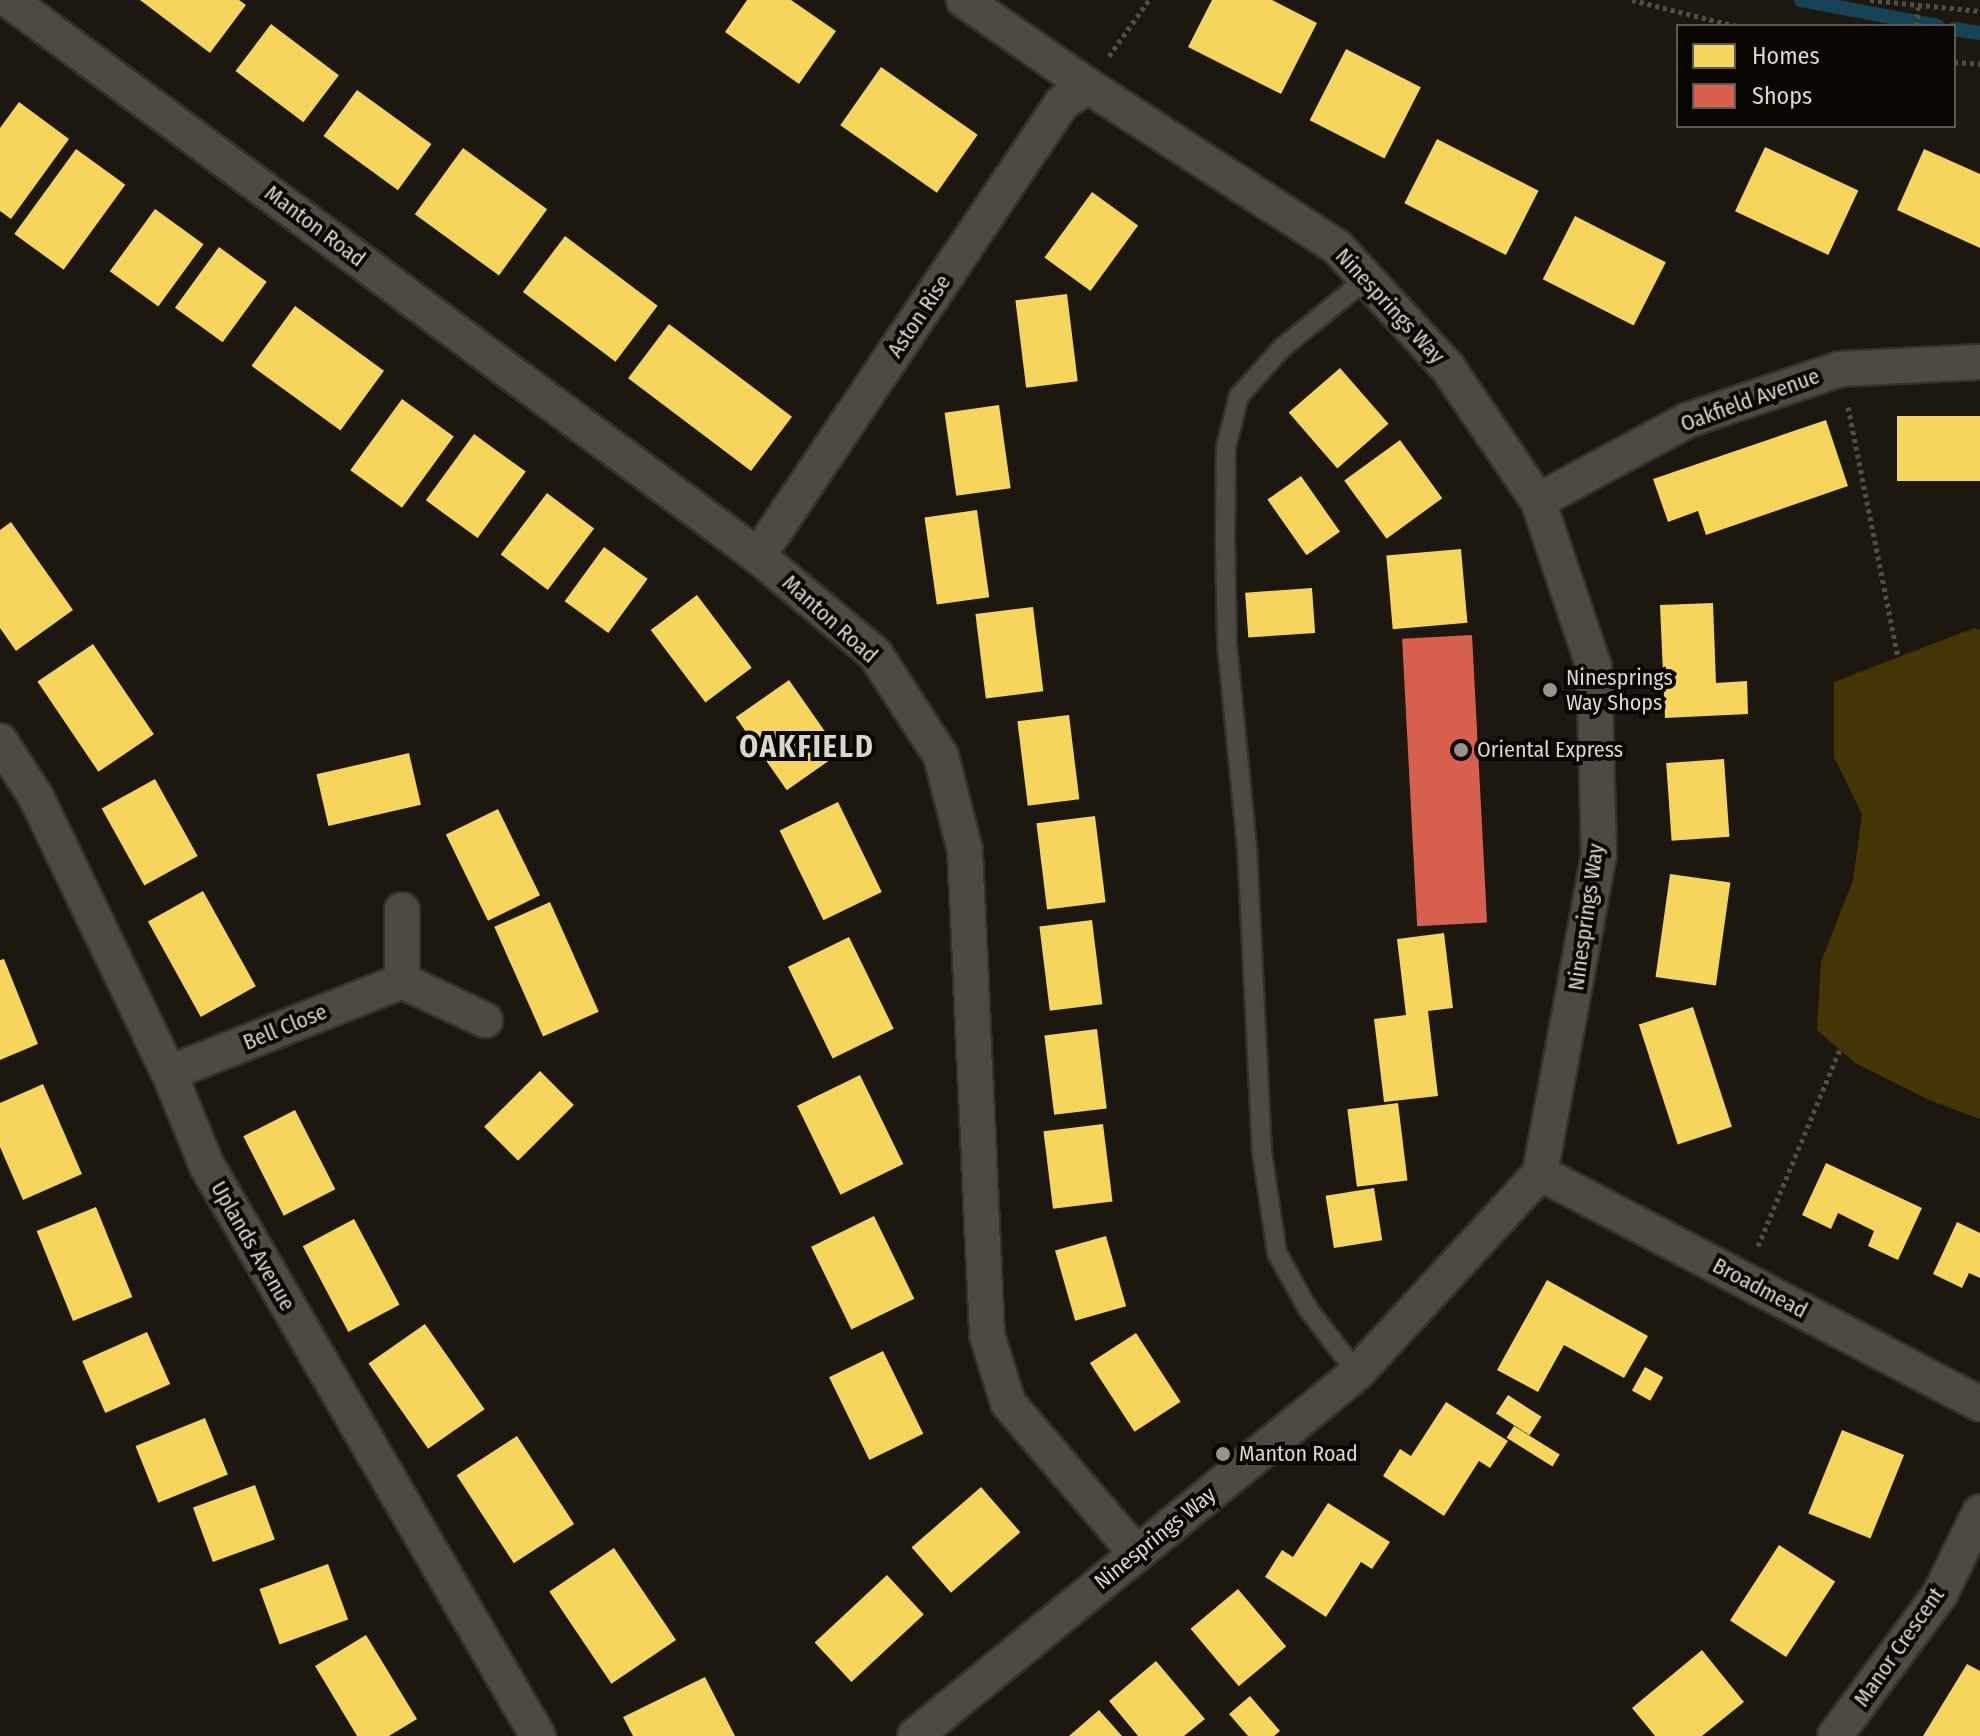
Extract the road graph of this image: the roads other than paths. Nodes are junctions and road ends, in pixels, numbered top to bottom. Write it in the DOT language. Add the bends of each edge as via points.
graph roads {
  1 [pos="9,0"];
  2 [pos="964,0"];
  3 [pos="1088,86"];
  4 [pos="1366,279"];
  5 [pos="1980,362"];
  6 [pos="1538,501"];
  7 [pos="758,556"];
  8 [pos="0,741"];
  9 [pos="402,910"];
  10 [pos="402,981"];
  11 [pos="485,1020"];
  12 [pos="169,1073"];
  13 [pos="1540,1173"];
  14 [pos="1357,1373"];
  15 [pos="1980,1404"];
  16 [pos="1980,1512"];
  17 [pos="1136,1553"];
  18 [pos="538,1736"];
  19 [pos="915,1736"];
  20 [pos="1835,1736"];
  1 -- 7 [label="street, Manton Road"];
  2 -- 3 [label="street, Ninesprings Way"];
  3 -- 4 [label="street, Ninesprings Way" via="1337,247"];
  3 -- 7 [label="street, Aston Rise" via="1062,103"];
  4 -- 6 [label="street, Ninesprings Way" via="1448,368"];
  4 -- 14 [label="lane" via="1282,348 1239,396 1226,447 1225,508 1227,643 1247,848 1262,1153 1277,1253 1308,1309"];
  5 -- 6 [label="street, Oakfield Avenue" via="1840,369 1688,420"];
  6 -- 13 [label="street, Ninesprings Way" via="1594,667 1599,855"];
  7 -- 17 [label="street, Manton Road" via="875,654 941,756 965,850 987,1335 1008,1403"];
  8 -- 12 [label="street, Uplands Avenue" via="36,797"];
  9 -- 10 [label="street"];
  10 -- 11 [label="street"];
  10 -- 12 [label="street, Bell Close"];
  12 -- 18 [label="street, Uplands Avenue" via="207,1166"];
  13 -- 14 [label="street, Ninesprings Way"];
  13 -- 15 [label="street, Broadmead"];
  14 -- 17 [label="street, Ninesprings Way"];
  16 -- 20 [label="street, Manor Crescent" via="1940,1594"];
  17 -- 19 [label="street, Ninesprings Way"];
}
